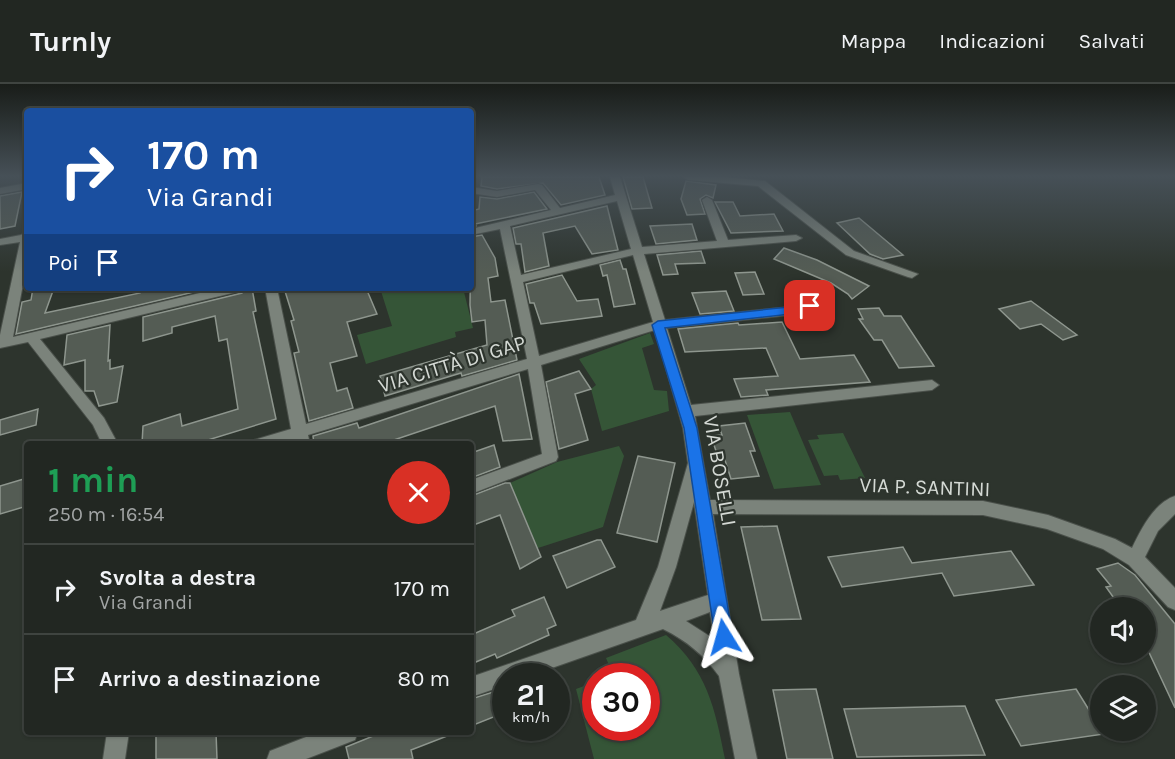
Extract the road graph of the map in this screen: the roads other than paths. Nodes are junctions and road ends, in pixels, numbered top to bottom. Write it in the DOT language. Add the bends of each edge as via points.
graph roads {
  1 [pos="555,208"];
  2 [pos="573,208"];
  3 [pos="624,208"];
  4 [pos="710,208"];
  5 [pos="792,208"];
  6 [pos="558,212"];
  7 [pos="504,224"];
  8 [pos="474,231"];
  9 [pos="24,237"];
  10 [pos="796,238"];
  11 [pos="0,242"];
  12 [pos="723,243"];
  13 [pos="24,249"];
  14 [pos="636,251"];
  15 [pos="912,274"];
  16 [pos="516,280"];
  17 [pos="224,291"];
  18 [pos="272,291"];
  19 [pos="810,306"];
  20 [pos="658,325"];
  21 [pos="31,337"];
  22 [pos="2,344"];
  23 [pos="534,362"];
  24 [pos="932,385"];
  25 [pos="687,411"];
  26 [pos="301,438"];
  27 [pos="108,441"];
  28 [pos="280,441"];
  29 [pos="696,460"];
  30 [pos="474,486"];
  31 [pos="1175,503"];
  32 [pos="704,507"];
  33 [pos="1135,559"];
  34 [pos="719,600"];
  35 [pos="1175,602"];
  36 [pos="652,622"];
  37 [pos="729,674"];
  38 [pos="474,686"];
  39 [pos="118,735"];
  40 [pos="339,735"];
  41 [pos="114,759"];
  42 [pos="278,759"];
  43 [pos="746,759"];
  1 -- 6 [label="street"];
  2 -- 6 [label="street"];
  3 -- 14 [label="street, VIA BOSELLI"];
  4 -- 12 [label="street"];
  5 -- 15 [label="street" via="850,252"];
  6 -- 7 [label="street"];
  7 -- 8 [label="street"];
  7 -- 16 [label="street"];
  9 -- 11 [label="street"];
  10 -- 12 [label="street"];
  12 -- 14 [label="street"];
  13 -- 22 [label="street"];
  14 -- 16 [label="street"];
  14 -- 20 [label="street, VIA BOSELLI"];
  16 -- 23 [label="street"];
  17 -- 21 [label="street"];
  18 -- 26 [label="street"];
  19 -- 20 [label="street, VIA CITTÀ DI GAP"];
  20 -- 23 [label="street, VIA CITTÀ DI GAP"];
  20 -- 25 [label="street, VIA BOSELLI"];
  21 -- 22 [label="street"];
  21 -- 27 [label="street" via="99,422"];
  23 -- 26 [label="street, VIA CITTÀ DI GAP"];
  23 -- 30 [label="street" via="550,456"];
  24 -- 25 [label="street"];
  25 -- 29 [label="street, VIA BOSELLI"];
  26 -- 28 [label="street, VIA CITTÀ DI GAP"];
  29 -- 32 [label="street, VIA BOSELLI"];
  29 -- 36 [label="street"];
  31 -- 33 [label="street" via="1152,526"];
  32 -- 33 [label="street, VIA P. SANTINI" via="983,508 1048,522 1109,544"];
  32 -- 34 [label="street, VIA BOSELLI"];
  33 -- 35 [label="street, VIA P. SANTINI"];
  34 -- 36 [label="street"];
  34 -- 37 [label="street, VIA BOSELLI"];
  36 -- 37 [label="street" via="682,628 709,646"];
  36 -- 38 [label="street"];
  37 -- 43 [label="street, VIA BOSELLI"];
  39 -- 41 [label="street"];
  40 -- 42 [label="street"];
}
